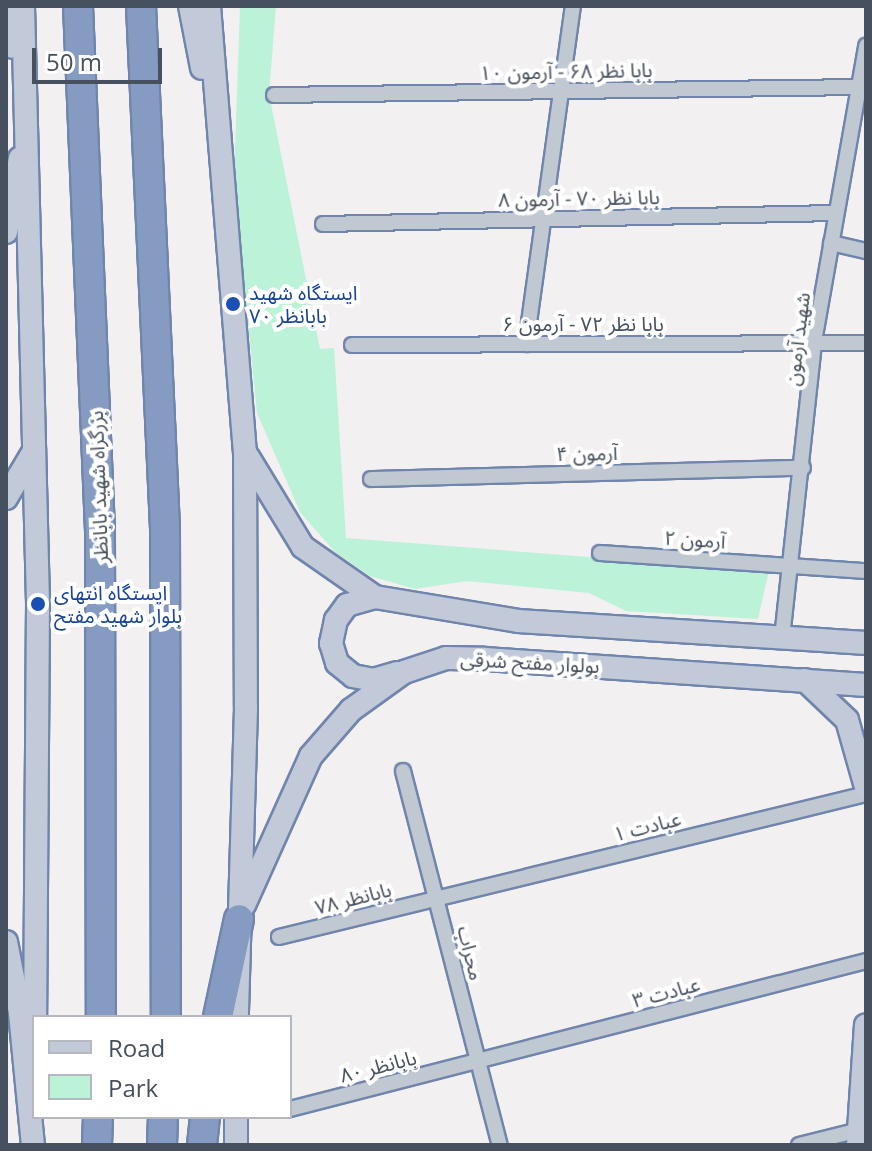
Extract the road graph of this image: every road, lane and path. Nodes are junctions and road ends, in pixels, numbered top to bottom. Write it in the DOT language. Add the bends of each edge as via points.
graph roads {
  1 [pos="7,6"];
  2 [pos="23,6"];
  3 [pos="78,6"];
  4 [pos="141,6"];
  5 [pos="190,6"];
  6 [pos="209,6"];
  7 [pos="225,6"];
  8 [pos="573,6"];
  9 [pos="6,24"];
  10 [pos="866,46"];
  11 [pos="12,48"];
  12 [pos="858,87"];
  13 [pos="561,91"];
  14 [pos="274,95"];
  15 [pos="29,109"];
  16 [pos="850,125"];
  17 [pos="866,129"];
  18 [pos="225,191"];
  19 [pos="836,213"];
  20 [pos="544,219"];
  21 [pos="323,224"];
  22 [pos="6,232"];
  23 [pos="831,243"];
  24 [pos="866,251"];
  25 [pos="814,342"];
  26 [pos="866,343"];
  27 [pos="526,344"];
  28 [pos="352,345"];
  29 [pos="35,450"];
  30 [pos="245,452"];
  31 [pos="803,468"];
  32 [pos="371,479"];
  33 [pos="6,498"];
  34 [pos="600,553"];
  35 [pos="787,565"];
  36 [pos="866,571"];
  37 [pos="375,597"];
  38 [pos="782,638"];
  39 [pos="866,643"];
  40 [pos="404,672"];
  41 [pos="805,680"];
  42 [pos="866,685"];
  43 [pos="403,771"];
  44 [pos="866,787"];
  45 [pos="866,794"];
  46 [pos="436,898"];
  47 [pos="239,919"];
  48 [pos="279,937"];
  49 [pos="6,942"];
  50 [pos="866,961"];
  51 [pos="35,1015"];
  52 [pos="101,1015"];
  53 [pos="166,1015"];
  54 [pos="218,1015"];
  55 [pos="237,1015"];
  56 [pos="866,1025"];
  57 [pos="477,1062"];
  58 [pos="864,1096"];
  59 [pos="292,1108"];
  60 [pos="34,1119"];
  61 [pos="98,1119"];
  62 [pos="163,1119"];
  63 [pos="205,1119"];
  64 [pos="236,1119"];
  65 [pos="859,1138"];
  66 [pos="33,1145"];
  67 [pos="97,1145"];
  68 [pos="162,1145"];
  69 [pos="202,1145"];
  70 [pos="236,1145"];
  71 [pos="500,1145"];
  72 [pos="799,1145"];
  1 -- 11 [label="main road"];
  2 -- 15 [label="main road"];
  3 -- 52 [label="highway, بزرگراه شهید بابانظر" via="100,547"];
  4 -- 53 [label="highway" via="165,529"];
  5 -- 18 [label="main road"];
  6 -- 18 [label="main road"];
  7 -- 18 [label="main road"];
  8 -- 13 [label="street"];
  9 -- 11 [label="street"];
  10 -- 12 [label="street, شهید آرمون"];
  11 -- 15 [label="main road"];
  12 -- 13 [label="street, بابا نظر ۶۸ - آرمون ۱۰"];
  12 -- 16 [label="street, شهید آرمون"];
  13 -- 14 [label="street, بابا نظر ۶۸ - آرمون ۱۰"];
  13 -- 20 [label="street"];
  15 -- 22 [label="main road"];
  15 -- 29 [label="main road"];
  16 -- 17 [label="street"];
  16 -- 19 [label="street, شهید آرمون"];
  18 -- 30 [label="main road"];
  19 -- 20 [label="street, بابا نظر ۷۰ - آرمون ۸"];
  19 -- 23 [label="street, شهید آرمون"];
  20 -- 21 [label="street, بابا نظر ۷۰ - آرمون ۸"];
  20 -- 27 [label="street"];
  23 -- 24 [label="street"];
  23 -- 25 [label="street, شهید آرمون"];
  25 -- 26 [label="street, بابا نظر ۷۲ - آرمون ۶"];
  25 -- 27 [label="street, بابا نظر ۷۲ - آرمون ۶"];
  25 -- 31 [label="street, شهید آرمون"];
  27 -- 28 [label="street, بابا نظر ۷۲ - آرمون ۶"];
  29 -- 33 [label="main road"];
  29 -- 51 [label="main road"];
  30 -- 37 [label="main road, بولوار مفتح شرقی" via="303,547"];
  30 -- 47 [label="main road" via="246,708"];
  31 -- 32 [label="street, آرمون ۴"];
  31 -- 35 [label="street, شهید آرمون"];
  34 -- 35 [label="street, آرمون ۲"];
  35 -- 36 [label="street, آرمون ۲"];
  35 -- 38 [label="street, شهید آرمون"];
  37 -- 38 [label="main road, بولوار مفتح شرقی" via="518,621"];
  37 -- 40 [label="main road" via="347,605 336,620 331,643 337,663 353,676 373,680"];
  38 -- 39 [label="main road, بولوار مفتح شرقی"];
  40 -- 41 [label="main road, بولوار مفتح شرقی" via="446,658"];
  40 -- 47 [label="main road, بولوار مفتح شرقی" via="351,710 311,756 282,810"];
  41 -- 42 [label="main road, بولوار مفتح شرقی"];
  41 -- 44 [label="main road" via="847,720"];
  43 -- 46 [label="street, محراب"];
  45 -- 46 [label="street, عبادت ۱"];
  46 -- 48 [label="street, بابانظر ۷۸"];
  46 -- 57 [label="street, محراب"];
  47 -- 54 [label="highway"];
  47 -- 55 [label="main road"];
  49 -- 66 [label="main road" via="20,1013"];
  50 -- 57 [label="street, عبادت ۳"];
  56 -- 58 [label="main road"];
  57 -- 59 [label="street, بابانظر ۸۰"];
  57 -- 71 [label="street, محراب"];
  58 -- 65 [label="main road"];
  60 -- 66 [label="main road"];
  61 -- 67 [label="highway"];
  62 -- 68 [label="highway"];
  63 -- 69 [label="highway"];
  64 -- 70 [label="main road"];
  65 -- 72 [label="street"];
}
